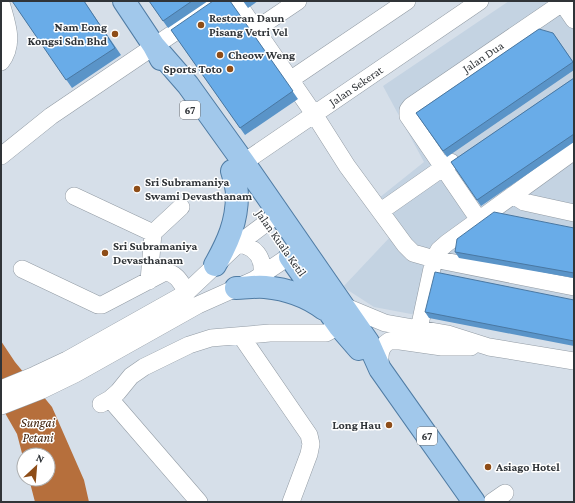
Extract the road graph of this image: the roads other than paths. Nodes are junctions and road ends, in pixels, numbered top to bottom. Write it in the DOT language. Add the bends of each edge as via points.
graph roads {
  1 [pos="124,1"];
  2 [pos="221,1"];
  3 [pos="236,1"];
  4 [pos="298,1"];
  5 [pos="407,1"];
  6 [pos="480,1"];
  7 [pos="563,2"];
  8 [pos="1,3"];
  9 [pos="574,20"];
  10 [pos="256,30"];
  11 [pos="154,46"];
  12 [pos="1,62"];
  13 [pos="290,80"];
  14 [pos="314,114"];
  15 [pos="574,151"];
  16 [pos="463,154"];
  17 [pos="1,156"];
  18 [pos="238,167"];
  19 [pos="443,168"];
  20 [pos="513,195"];
  21 [pos="74,196"];
  22 [pos="181,207"];
  23 [pos="381,211"];
  24 [pos="574,213"];
  25 [pos="272,218"];
  26 [pos="479,220"];
  27 [pos="153,233"];
  28 [pos="238,244"];
  29 [pos="296,252"];
  30 [pos="434,259"];
  31 [pos="215,265"];
  32 [pos="22,269"];
  33 [pos="262,274"];
  34 [pos="149,281"];
  35 [pos="574,287"];
  36 [pos="236,288"];
  37 [pos="187,292"];
  38 [pos="338,316"];
  39 [pos="142,327"];
  40 [pos="419,329"];
  41 [pos="241,336"];
  42 [pos="489,347"];
  43 [pos="574,361"];
  44 [pos="380,369"];
  45 [pos="1,389"];
  46 [pos="1,406"];
  47 [pos="200,502"];
  48 [pos="290,502"];
  49 [pos="474,502"];
  1 -- 11 [label="main road, Jalan Kuala Ketil / 67"];
  2 -- 11 [label="street"];
  3 -- 10 [label="street"];
  4 -- 10 [label="street"];
  5 -- 13 [label="street"];
  6 -- 14 [label="street, Jalan Sekerat"];
  7 -- 9 [label="street"];
  7 -- 19 [label="street, Jalan Dua" via="408,110 408,116"];
  8 -- 12 [label="street" via="10,34 9,46"];
  10 -- 13 [label="street"];
  11 -- 17 [label="street" via="51,116"];
  11 -- 18 [label="main road, Jalan Kuala Ketil / 67" via="188,85"];
  13 -- 14 [label="street"];
  14 -- 18 [label="street, Jalan Sekerat"];
  14 -- 23 [label="street" via="347,166"];
  15 -- 20 [label="street"];
  16 -- 19 [label="street"];
  18 -- 25 [label="main road, Jalan Kuala Ketil / 67"];
  18 -- 31 [label="main road" via="235,219 228,243"];
  19 -- 23 [label="street"];
  19 -- 26 [label="street"];
  20 -- 24 [label="street" via="524,202"];
  20 -- 26 [label="street"];
  21 -- 27 [label="street"];
  22 -- 27 [label="street"];
  23 -- 30 [label="street" via="413,253"];
  25 -- 28 [label="street"];
  25 -- 29 [label="main road, Jalan Kuala Ketil / 67"];
  26 -- 30 [label="street" via="439,250"];
  27 -- 34 [label="street"];
  28 -- 31 [label="street"];
  28 -- 33 [label="street" via="245,244 258,253 263,267"];
  29 -- 33 [label="street"];
  29 -- 38 [label="main road, Jalan Kuala Ketil / 67"];
  30 -- 35 [label="street"];
  30 -- 40 [label="street"];
  31 -- 37 [label="street"];
  32 -- 34 [label="street" via="98,305"];
  33 -- 36 [label="street"];
  34 -- 37 [label="street" via="165,272 172,273 177,276"];
  36 -- 38 [label="main road" via="265,287 293,293"];
  36 -- 39 [label="street"];
  37 -- 39 [label="street"];
  38 -- 40 [label="street"];
  38 -- 41 [label="street" via="326,333"];
  38 -- 44 [label="main road, Jalan Kuala Ketil / 67" via="360,350"];
  39 -- 45 [label="street"];
  39 -- 46 [label="street" via="49,387"];
  40 -- 42 [label="street" via="448,334"];
  41 -- 47 [label="street" via="212,338 190,345 144,367 105,402"];
  41 -- 48 [label="street" via="309,435 309,454"];
  42 -- 43 [label="street"];
  42 -- 44 [label="street" via="442,347 400,340 389,341 381,349"];
  44 -- 49 [label="main road, Jalan Kuala Ketil / 67"];
}
